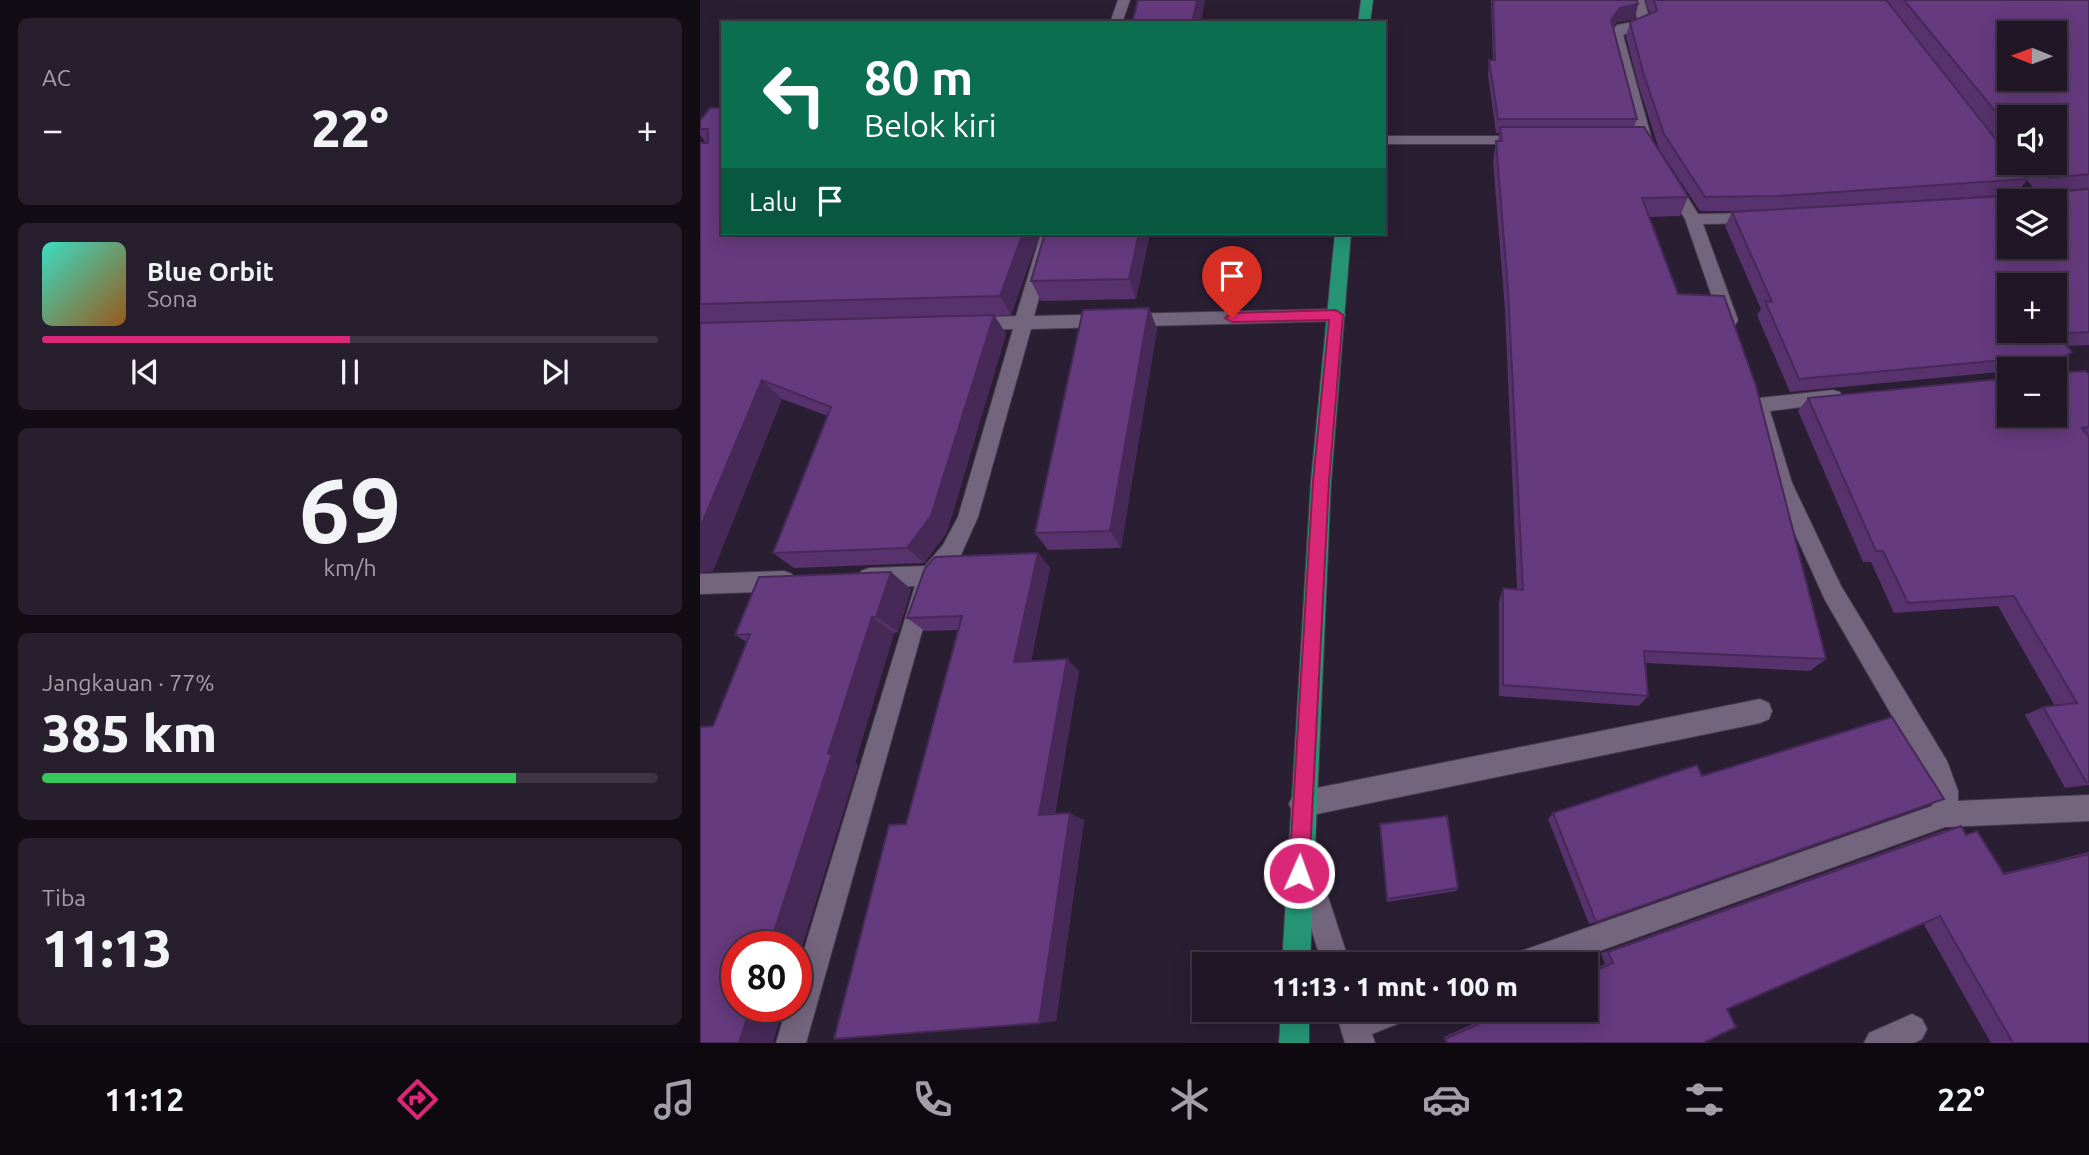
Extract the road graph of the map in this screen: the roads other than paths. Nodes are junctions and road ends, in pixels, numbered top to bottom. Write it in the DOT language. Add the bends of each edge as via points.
graph roads {
  1 [pos="1124,0"];
  2 [pos="1367,0"];
  3 [pos="1638,0"];
  4 [pos="1117,21"];
  5 [pos="1364,21"];
  6 [pos="1386,140"];
  7 [pos="1549,140"];
  8 [pos="1772,218"];
  9 [pos="1693,219"];
  10 [pos="1048,235"];
  11 [pos="1343,235"];
  12 [pos="1336,315"];
  13 [pos="1023,323"];
  14 [pos="956,325"];
  15 [pos="1737,343"];
  16 [pos="1861,394"];
  17 [pos="930,576"];
  18 [pos="849,579"];
  19 [pos="808,580"];
  20 [pos="700,584"];
  21 [pos="1760,711"];
  22 [pos="1302,804"];
  23 [pos="2089,808"];
  24 [pos="1945,814"];
  25 [pos="1300,850"];
  26 [pos="1296,952"];
  27 [pos="1332,952"];
  28 [pos="1558,952"];
  29 [pos="1295,1022"];
  30 [pos="1912,1029"];
  31 [pos="791,1043"];
  32 [pos="1294,1043"];
  33 [pos="1879,1043"];
  1 -- 4 [label="street"];
  2 -- 5 [label="highway"];
  3 -- 9 [label="street" via="1644,24 1616,34 1638,140 1678,190"];
  6 -- 7 [label="street"];
  8 -- 9 [label="street"];
  9 -- 15 [label="street"];
  10 -- 13 [label="street"];
  11 -- 12 [label="highway"];
  12 -- 13 [label="street"];
  12 -- 22 [label="highway"];
  13 -- 14 [label="street"];
  13 -- 17 [label="street" via="968,517 951,552"];
  16 -- 24 [label="street" via="1757,399 1782,483 1833,593 1938,770 1945,791"];
  17 -- 18 [label="street"];
  17 -- 31 [label="street"];
  19 -- 20 [label="street"];
  21 -- 22 [label="street"];
  22 -- 25 [label="highway"];
  23 -- 24 [label="street"];
  24 -- 28 [label="street"];
  25 -- 26 [label="highway"];
  25 -- 27 [label="street"];
  29 -- 32 [label="highway"];
  30 -- 33 [label="street"];
}
